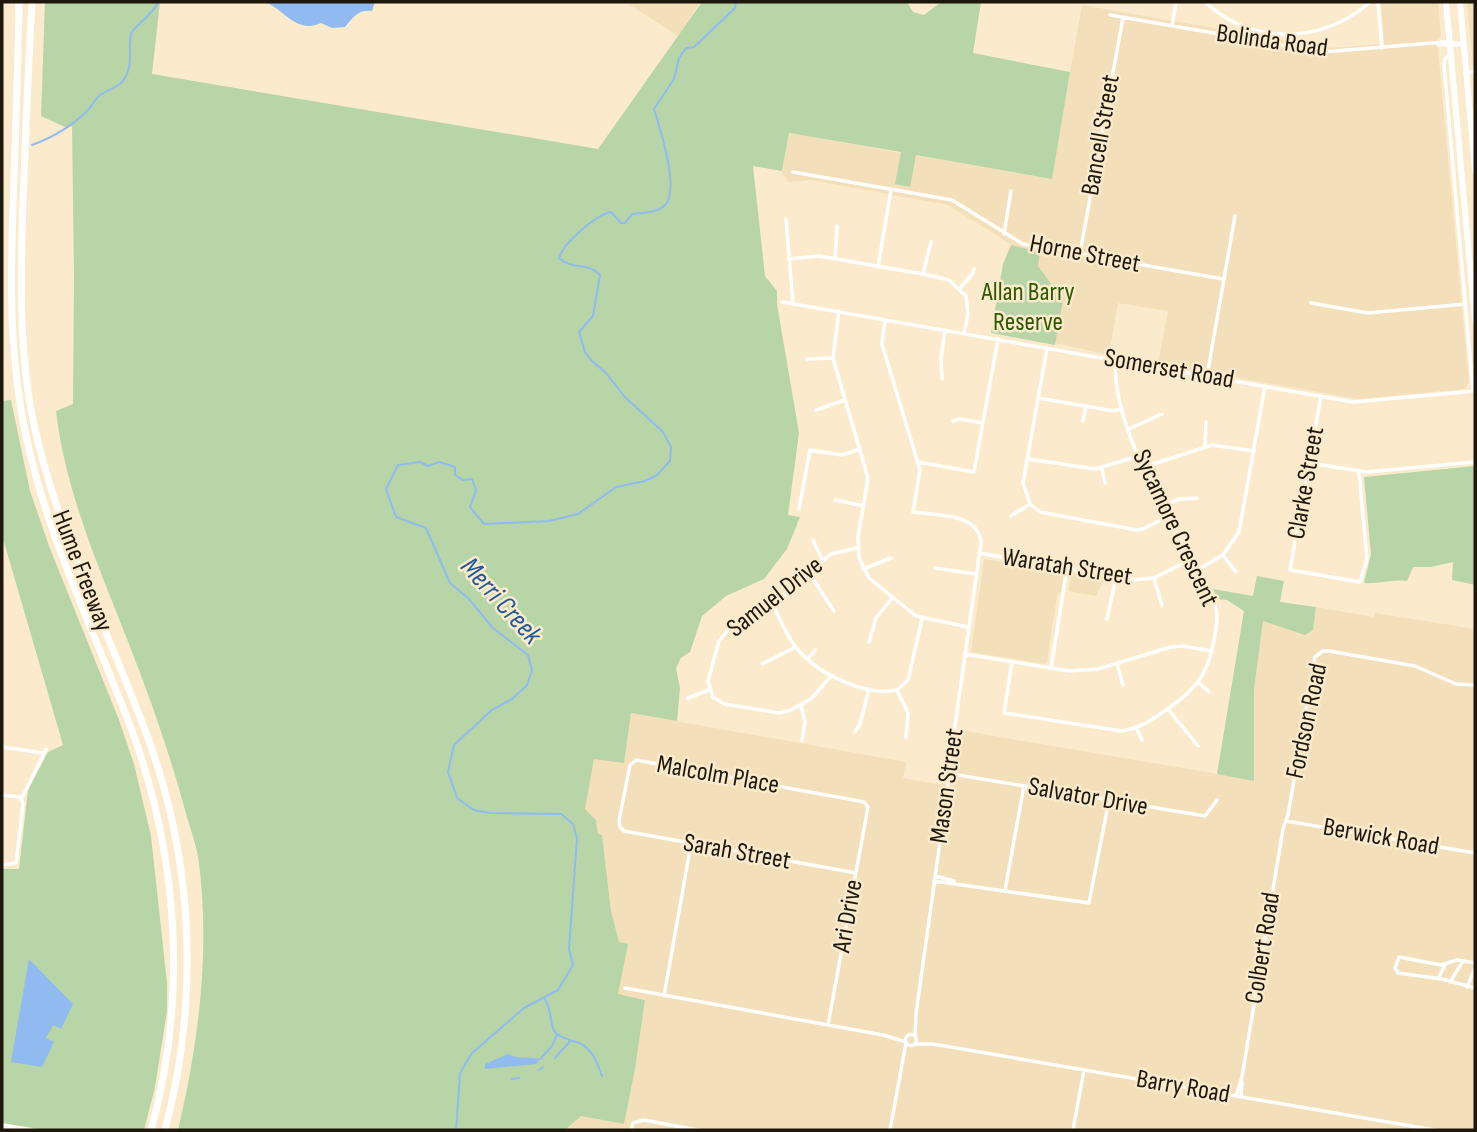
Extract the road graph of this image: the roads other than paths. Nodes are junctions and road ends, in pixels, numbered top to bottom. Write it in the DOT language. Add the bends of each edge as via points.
graph roads {
  1 [pos="19,2"];
  2 [pos="32,2"];
  3 [pos="1175,2"];
  4 [pos="1205,2"];
  5 [pos="1370,2"];
  6 [pos="1378,2"];
  7 [pos="1446,2"];
  8 [pos="1460,2"];
  9 [pos="1110,15"];
  10 [pos="1123,17"];
  11 [pos="1171,26"];
  12 [pos="1450,44"];
  13 [pos="1464,44"];
  14 [pos="1382,48"];
  15 [pos="1450,54"];
  16 [pos="1466,72"];
  17 [pos="1475,72"];
  18 [pos="793,172"];
  19 [pos="1475,172"];
  20 [pos="1462,178"];
  21 [pos="1454,179"];
  22 [pos="891,189"];
  23 [pos="1011,191"];
  24 [pos="1235,216"];
  25 [pos="786,219"];
  26 [pos="837,226"];
  27 [pos="1004,234"];
  28 [pos="931,242"];
  29 [pos="1080,253"];
  30 [pos="789,259"];
  31 [pos="835,259"];
  32 [pos="878,267"];
  33 [pos="974,269"];
  34 [pos="923,274"];
  35 [pos="1223,279"];
  36 [pos="960,288"];
  37 [pos="782,302"];
  38 [pos="793,303"];
  39 [pos="1311,303"];
  40 [pos="1470,304"];
  41 [pos="839,311"];
  42 [pos="885,320"];
  43 [pos="1475,320"];
  44 [pos="945,330"];
  45 [pos="964,334"];
  46 [pos="998,339"];
  47 [pos="1047,348"];
  48 [pos="833,358"];
  49 [pos="807,359"];
  50 [pos="1116,360"];
  51 [pos="1472,370"];
  52 [pos="1207,376"];
  53 [pos="1475,376"];
  54 [pos="942,379"];
  55 [pos="1265,386"];
  56 [pos="1474,391"];
  57 [pos="1321,396"];
  58 [pos="1038,398"];
  59 [pos="845,400"];
  60 [pos="1086,407"];
  61 [pos="1122,408"];
  62 [pos="816,410"];
  63 [pos="1162,414"];
  64 [pos="953,421"];
  65 [pos="1083,421"];
  66 [pos="1206,422"];
  67 [pos="983,423"];
  68 [pos="1129,429"];
  69 [pos="1205,447"];
  70 [pos="860,449"];
  71 [pos="1254,450"];
  72 [pos="1139,456"];
  73 [pos="1028,459"];
  74 [pos="918,462"];
  75 [pos="1475,462"];
  76 [pos="1309,463"];
  77 [pos="1143,467"];
  78 [pos="1102,469"];
  79 [pos="1359,472"];
  80 [pos="1105,483"];
  81 [pos="1197,498"];
  82 [pos="835,500"];
  83 [pos="1030,503"];
  84 [pos="864,506"];
  85 [pos="1161,506"];
  86 [pos="799,509"];
  87 [pos="1011,516"];
  88 [pos="1167,517"];
  89 [pos="813,540"];
  90 [pos="857,548"];
  91 [pos="979,553"];
  92 [pos="1223,555"];
  93 [pos="891,558"];
  94 [pos="822,559"];
  95 [pos="1191,559"];
  96 [pos="935,568"];
  97 [pos="1068,568"];
  98 [pos="863,569"];
  99 [pos="1197,570"];
  100 [pos="1236,572"];
  101 [pos="809,573"];
  102 [pos="976,574"];
  103 [pos="1116,577"];
  104 [pos="1154,578"];
  105 [pos="892,598"];
  106 [pos="773,605"];
  107 [pos="1163,605"];
  108 [pos="834,611"];
  109 [pos="1107,618"];
  110 [pos="922,619"];
  111 [pos="968,627"];
  112 [pos="869,642"];
  113 [pos="796,647"];
  114 [pos="815,650"];
  115 [pos="1212,652"];
  116 [pos="965,654"];
  117 [pos="808,659"];
  118 [pos="1012,662"];
  119 [pos="762,663"];
  120 [pos="1117,664"];
  121 [pos="1051,668"];
  122 [pos="832,675"];
  123 [pos="1199,683"];
  124 [pos="1474,684"];
  125 [pos="1123,685"];
  126 [pos="870,689"];
  127 [pos="709,690"];
  128 [pos="897,690"];
  129 [pos="1209,692"];
  130 [pos="688,698"];
  131 [pos="801,705"];
  132 [pos="1168,709"];
  133 [pos="1137,729"];
  134 [pos="855,732"];
  135 [pos="906,737"];
  136 [pos="1142,740"];
  137 [pos="802,741"];
  138 [pos="1198,746"];
  139 [pos="2,747"];
  140 [pos="952,774"];
  141 [pos="1024,786"];
  142 [pos="2,795"];
  143 [pos="21,797"];
  144 [pos="1109,800"];
  145 [pos="1217,800"];
  146 [pos="868,807"];
  147 [pos="1286,821"];
  148 [pos="620,827"];
  149 [pos="691,844"];
  150 [pos="1475,853"];
  151 [pos="2,865"];
  152 [pos="856,873"];
  153 [pos="934,878"];
  154 [pos="1005,890"];
  155 [pos="1463,961"];
  156 [pos="1446,964"];
  157 [pos="1475,966"];
  158 [pos="1438,979"];
  159 [pos="1450,982"];
  160 [pos="1467,987"];
  161 [pos="625,988"];
  162 [pos="1475,988"];
  163 [pos="664,996"];
  164 [pos="915,1019"];
  165 [pos="828,1025"];
  166 [pos="883,1035"];
  167 [pos="908,1035"];
  168 [pos="916,1037"];
  169 [pos="906,1042"];
  170 [pos="914,1044"];
  171 [pos="933,1044"];
  172 [pos="902,1065"];
  173 [pos="1084,1070"];
  174 [pos="1238,1097"];
  175 [pos="2,1125"];
  176 [pos="32,1130"];
  177 [pos="151,1130"];
  178 [pos="164,1130"];
  179 [pos="631,1130"];
  180 [pos="698,1130"];
  181 [pos="890,1130"];
  182 [pos="1073,1130"];
  183 [pos="1433,1130"];
  1 -- 177 [label="highway, Hume Freeway" via="10,277 22,413 50,522 142,760 159,822 170,891 172,1016"];
  2 -- 178 [label="highway, Hume Freeway" via="21,278 25,368 53,495 149,740 176,841 187,933 187,989 178,1071"];
  3 -- 11 [label="street"];
  4 -- 5 [label="street" via="1245,27 1283,35 1327,29"];
  6 -- 14 [label="street"];
  7 -- 12 [label="highway"];
  8 -- 13 [label="highway"];
  9 -- 10 [label="street, Bolinda Road"];
  10 -- 11 [label="street, Bolinda Road"];
  10 -- 29 [label="street, Bancell Street"];
  11 -- 14 [label="street, Bolinda Road" via="1323,52"];
  12 -- 13 [label="street, Bolinda Road"];
  12 -- 14 [label="street, Bolinda Road"];
  12 -- 15 [label="highway"];
  13 -- 16 [label="highway"];
  15 -- 20 [label="highway"];
  15 -- 21 [label="street" via="1444,65"];
  16 -- 17 [label="street"];
  16 -- 19 [label="highway"];
  18 -- 22 [label="street, Horne Street"];
  20 -- 21 [label="street"];
  20 -- 40 [label="highway"];
  21 -- 40 [label="street"];
  22 -- 27 [label="street, Horne Street" via="952,200"];
  22 -- 32 [label="street"];
  23 -- 27 [label="street"];
  24 -- 35 [label="street"];
  25 -- 30 [label="street"];
  26 -- 31 [label="street"];
  27 -- 29 [label="street, Horne Street" via="1023,244"];
  28 -- 34 [label="street"];
  29 -- 35 [label="street, Horne Street"];
  30 -- 31 [label="street" via="814,255"];
  30 -- 38 [label="street"];
  31 -- 32 [label="street"];
  32 -- 34 [label="street"];
  33 -- 36 [label="street"];
  34 -- 36 [label="street" via="949,280"];
  35 -- 52 [label="street"];
  36 -- 45 [label="street" via="968,306"];
  37 -- 38 [label="street, Somerset Road"];
  38 -- 41 [label="street, Somerset Road"];
  39 -- 40 [label="street" via="1368,313"];
  40 -- 43 [label="highway"];
  40 -- 51 [label="street"];
  41 -- 42 [label="street, Somerset Road"];
  41 -- 48 [label="street"];
  42 -- 44 [label="street, Somerset Road"];
  42 -- 74 [label="street" via="882,344"];
  44 -- 45 [label="street, Somerset Road"];
  44 -- 54 [label="street"];
  45 -- 46 [label="street, Somerset Road"];
  46 -- 47 [label="street, Somerset Road"];
  46 -- 67 [label="street"];
  47 -- 50 [label="street, Somerset Road"];
  47 -- 58 [label="street"];
  48 -- 49 [label="street"];
  48 -- 59 [label="street"];
  50 -- 52 [label="street, Somerset Road"];
  50 -- 61 [label="street, Sycamore Crescent" via="1114,379"];
  51 -- 53 [label="street"];
  51 -- 56 [label="street"];
  52 -- 55 [label="street, Somerset Road"];
  55 -- 57 [label="street, Somerset Road"];
  55 -- 71 [label="street"];
  56 -- 57 [label="street, Somerset Road" via="1360,402"];
  57 -- 76 [label="street, Clarke Street"];
  58 -- 60 [label="street"];
  58 -- 73 [label="street"];
  59 -- 62 [label="street"];
  59 -- 70 [label="street"];
  60 -- 61 [label="street"];
  60 -- 65 [label="street"];
  61 -- 68 [label="street, Sycamore Crescent"];
  63 -- 68 [label="street"];
  64 -- 67 [label="street"];
  66 -- 69 [label="street"];
  67 -- 74 [label="street" via="974,472"];
  68 -- 72 [label="street, Sycamore Crescent"];
  69 -- 71 [label="street"];
  69 -- 77 [label="street"];
  70 -- 84 [label="street" via="868,478"];
  70 -- 86 [label="street" via="842,455 810,450"];
  71 -- 92 [label="street" via="1239,532"];
  72 -- 77 [label="street, Sycamore Crescent"];
  72 -- 78 [label="street"];
  73 -- 78 [label="street"];
  73 -- 83 [label="street" via="1023,483"];
  74 -- 91 [label="street" via="914,512 973,524 980,534"];
  75 -- 79 [label="street"];
  76 -- 79 [label="street"];
  76 -- 79 [label="street, Clarke Street" via="1290,570 1360,582 1367,559"];
  77 -- 85 [label="street, Sycamore Crescent"];
  78 -- 80 [label="street"];
  81 -- 85 [label="street"];
  82 -- 84 [label="street"];
  83 -- 87 [label="street"];
  83 -- 88 [label="street" via="1040,512 1137,530"];
  84 -- 90 [label="street"];
  85 -- 88 [label="street, Sycamore Crescent"];
  88 -- 95 [label="street, Sycamore Crescent"];
  89 -- 94 [label="street"];
  90 -- 94 [label="street, Samuel Drive"];
  90 -- 98 [label="street"];
  91 -- 97 [label="street, Waratah Street"];
  91 -- 102 [label="street, Mason Street"];
  92 -- 99 [label="street"];
  92 -- 100 [label="street"];
  93 -- 98 [label="street"];
  94 -- 101 [label="street, Samuel Drive"];
  95 -- 99 [label="street, Sycamore Crescent"];
  95 -- 104 [label="street, Waratah Street"];
  96 -- 102 [label="street"];
  97 -- 103 [label="street, Waratah Street"];
  97 -- 121 [label="street"];
  98 -- 105 [label="street"];
  99 -- 115 [label="street, Sycamore Crescent" via="1216,612"];
  101 -- 106 [label="street, Samuel Drive"];
  101 -- 108 [label="street"];
  102 -- 111 [label="street, Mason Street"];
  103 -- 104 [label="street, Waratah Street"];
  103 -- 109 [label="street"];
  104 -- 107 [label="street"];
  105 -- 110 [label="street"];
  105 -- 112 [label="street" via="876,618"];
  106 -- 113 [label="street"];
  106 -- 127 [label="street, Samuel Drive" via="724,632"];
  110 -- 111 [label="street"];
  110 -- 128 [label="street" via="908,680"];
  111 -- 116 [label="street, Mason Street"];
  113 -- 117 [label="street"];
  113 -- 119 [label="street"];
  114 -- 117 [label="street"];
  115 -- 120 [label="street" via="1171,647"];
  115 -- 123 [label="street, Sycamore Crescent"];
  116 -- 118 [label="street"];
  116 -- 140 [label="street, Mason Street"];
  117 -- 122 [label="street"];
  118 -- 121 [label="street"];
  118 -- 133 [label="street" via="1004,713 1104,730"];
  120 -- 121 [label="street" via="1085,672"];
  120 -- 125 [label="street"];
  122 -- 126 [label="street" via="846,684"];
  122 -- 131 [label="street"];
  123 -- 129 [label="street"];
  123 -- 132 [label="street, Sycamore Crescent"];
  124 -- 147 [label="street, Fordson Road" via="1452,684 1415,666 1320,652 1314,662"];
  126 -- 128 [label="street"];
  126 -- 134 [label="street"];
  127 -- 130 [label="street"];
  127 -- 131 [label="street" via="724,704 773,712"];
  128 -- 135 [label="street" via="908,713"];
  131 -- 137 [label="street" via="805,722"];
  132 -- 133 [label="street, Sycamore Crescent"];
  132 -- 138 [label="street"];
  133 -- 136 [label="street"];
  139 -- 143 [label="street" via="45,751"];
  140 -- 141 [label="street, Salvator Drive"];
  140 -- 153 [label="street, Mason Street"];
  141 -- 144 [label="street, Salvator Drive"];
  141 -- 154 [label="street"];
  142 -- 143 [label="street"];
  143 -- 151 [label="street" via="16,863"];
  144 -- 145 [label="street, Salvator Drive" via="1205,816"];
  144 -- 154 [label="street" via="1089,903"];
  146 -- 148 [label="street, Malcolm Place" via="864,802 636,760 629,765"];
  146 -- 152 [label="street, Ari Drive"];
  147 -- 150 [label="street, Berwick Road"];
  147 -- 174 [label="street, Colbert Road"];
  148 -- 149 [label="street, Sarah Street"];
  149 -- 152 [label="street, Sarah Street"];
  149 -- 163 [label="street"];
  152 -- 165 [label="street, Ari Drive"];
  153 -- 154 [label="street"];
  153 -- 164 [label="street, Mason Street"];
  155 -- 156 [label="street"];
  155 -- 157 [label="street"];
  155 -- 159 [label="street"];
  156 -- 158 [label="street"];
  156 -- 158 [label="street" via="1397,959 1398,972"];
  157 -- 160 [label="street"];
  158 -- 159 [label="street"];
  159 -- 160 [label="street"];
  160 -- 162 [label="street"];
  161 -- 163 [label="street"];
  163 -- 165 [label="street"];
  164 -- 167 [label="street, Mason Street"];
  164 -- 168 [label="street, Mason Street"];
  165 -- 166 [label="street"];
  166 -- 167 [label="street"];
  166 -- 169 [label="street"];
  167 -- 168 [label="street, Barry Road"];
  167 -- 169 [label="street, Mason Street"];
  168 -- 170 [label="street, Mason Street"];
  168 -- 171 [label="street, Barry Road"];
  169 -- 170 [label="street, Barry Road"];
  169 -- 172 [label="street"];
  170 -- 171 [label="street, Barry Road"];
  170 -- 172 [label="street"];
  171 -- 173 [label="street, Barry Road"];
  172 -- 181 [label="street"];
  173 -- 174 [label="street, Barry Road"];
  173 -- 182 [label="street"];
  174 -- 183 [label="street, Barry Road"];
  175 -- 176 [label="street"];
  179 -- 180 [label="street" via="633,1123 644,1120"];
}
